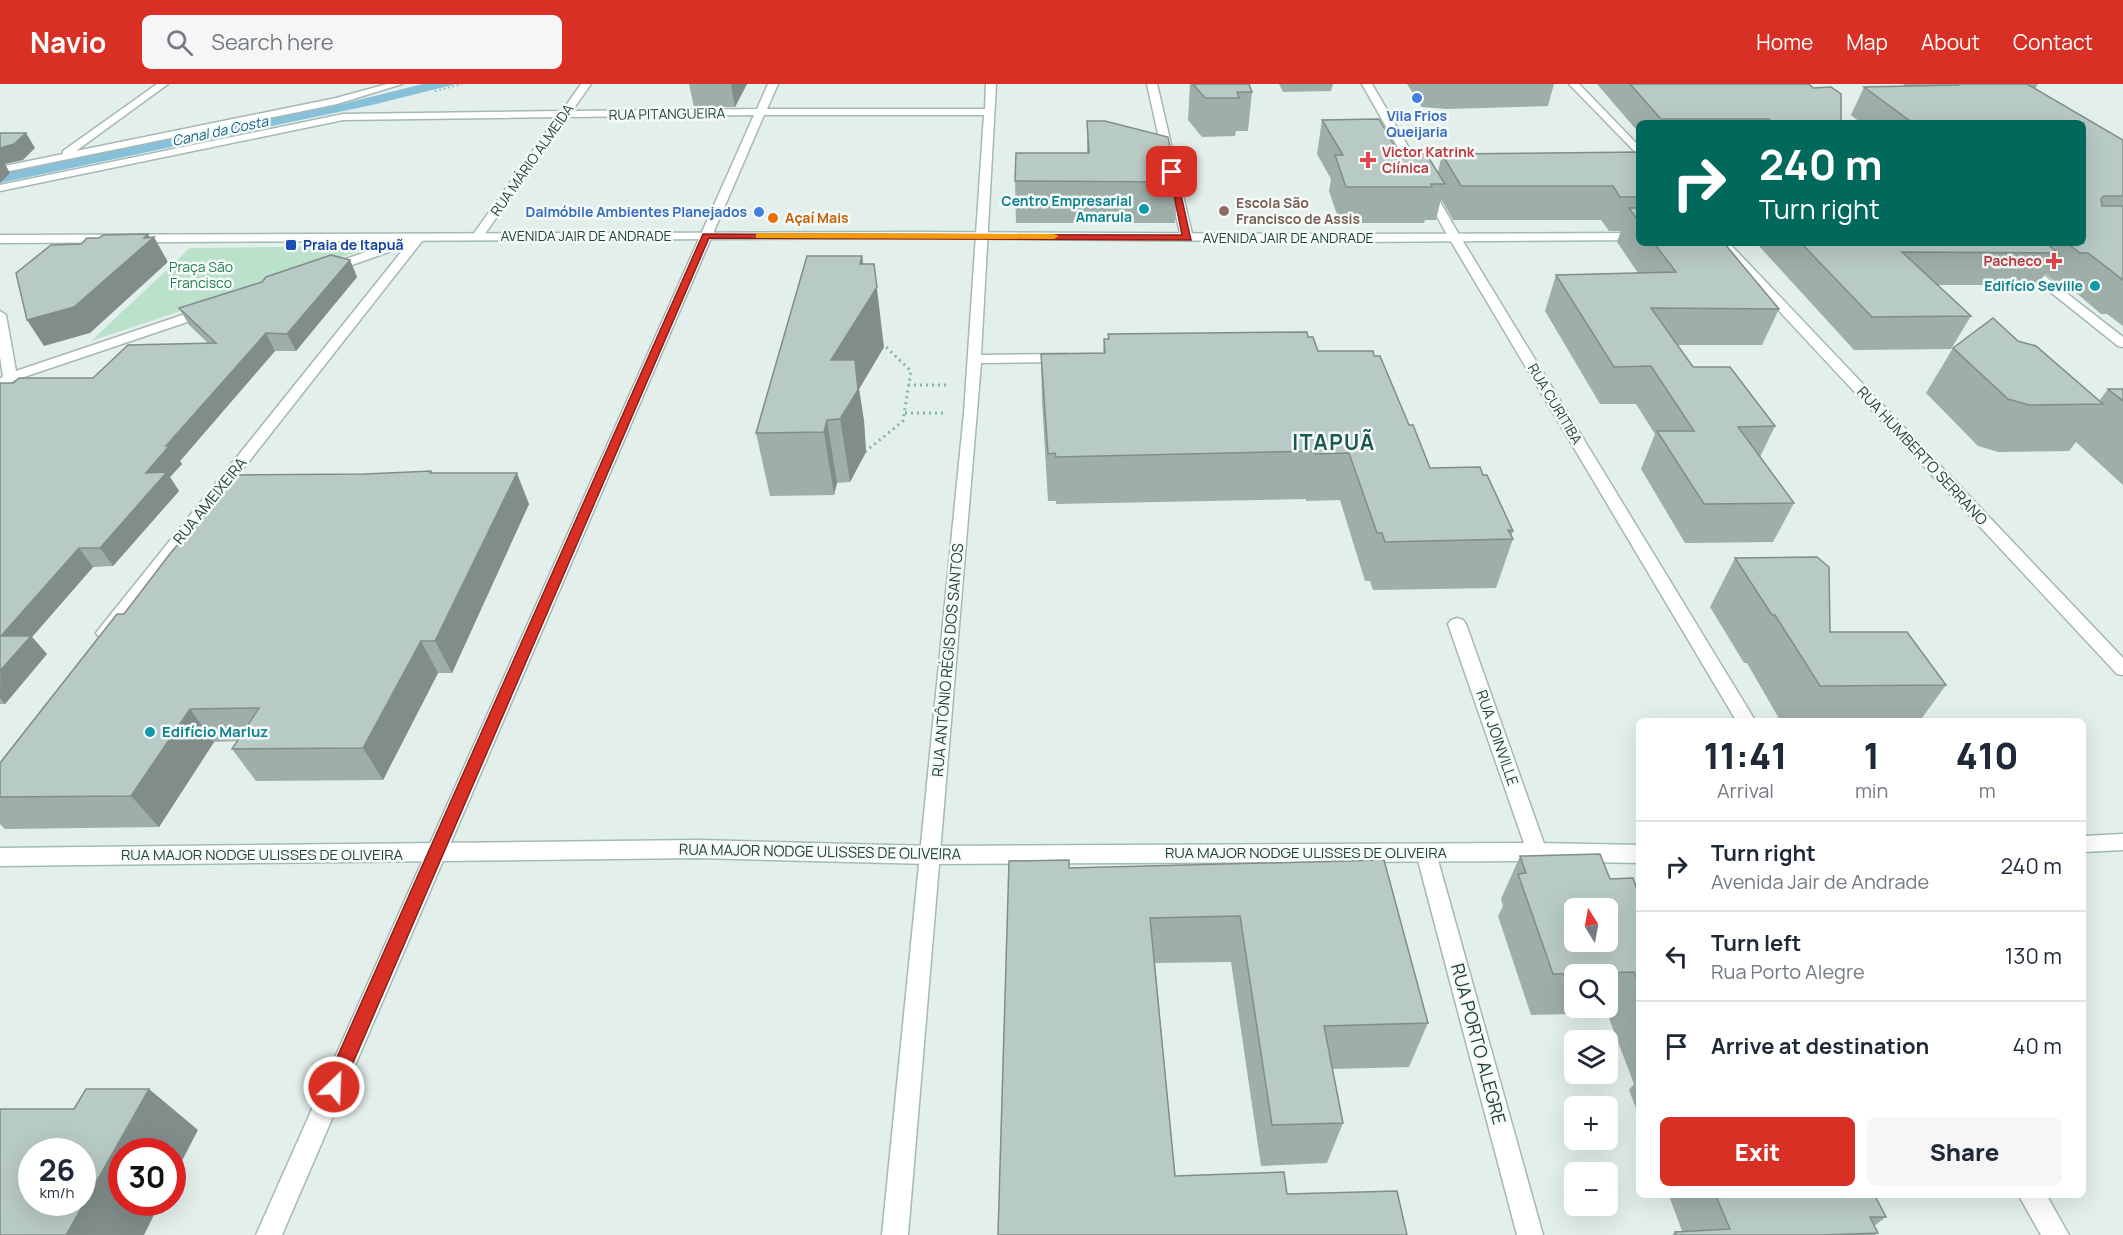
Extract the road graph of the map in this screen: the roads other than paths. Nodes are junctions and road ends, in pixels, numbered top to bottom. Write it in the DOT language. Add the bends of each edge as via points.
graph roads {
  1 [pos="163,84"];
  2 [pos="356,84"];
  3 [pos="397,84"];
  4 [pos="586,84"];
  5 [pos="773,84"];
  6 [pos="990,84"];
  7 [pos="1152,84"];
  8 [pos="1367,84"];
  9 [pos="1574,84"];
  10 [pos="337,101"];
  11 [pos="762,112"];
  12 [pos="989,112"];
  13 [pos="562,116"];
  14 [pos="1636,150"];
  15 [pos="60,158"];
  16 [pos="0,170"];
  17 [pos="0,188"];
  18 [pos="478,236"];
  19 [pos="706,236"];
  20 [pos="981,236"];
  21 [pos="1636,236"];
  22 [pos="419,238"];
  23 [pos="1187,238"];
  24 [pos="1455,238"];
  25 [pos="0,239"];
  26 [pos="1725,246"];
  27 [pos="1999,246"];
  28 [pos="321,272"];
  29 [pos="221,306"];
  30 [pos="0,315"];
  31 [pos="2123,343"];
  32 [pos="1083,358"];
  33 [pos="975,359"];
  34 [pos="5,382"];
  35 [pos="1457,624"];
  36 [pos="96,645"];
  37 [pos="2123,669"];
  38 [pos="1745,718"];
  39 [pos="2123,842"];
  40 [pos="2086,844"];
  41 [pos="1537,852"];
  42 [pos="436,853"];
  43 [pos="1426,853"];
  44 [pos="930,855"];
  45 [pos="1636,855"];
  46 [pos="0,857"];
  47 [pos="2033,1198"];
  48 [pos="269,1235"];
  49 [pos="895,1235"];
  50 [pos="1530,1235"];
  51 [pos="2056,1235"];
  1 -- 15 [label="street"];
  2 -- 10 [label="street"];
  3 -- 10 [label="street"];
  4 -- 13 [label="street, RUA MÁRIO ALMEIDA"];
  5 -- 11 [label="street"];
  6 -- 12 [label="street, RUA ANTÔNIO RÉGIS DOS SANTOS"];
  7 -- 23 [label="street"];
  8 -- 24 [label="street, RUA CURITIBA"];
  9 -- 14 [label="street"];
  10 -- 15 [label="street"];
  11 -- 12 [label="street, RUA PITANGUEIRA"];
  11 -- 13 [label="street, RUA PITANGUEIRA"];
  11 -- 19 [label="street"];
  12 -- 20 [label="street, RUA ANTÔNIO RÉGIS DOS SANTOS"];
  13 -- 17 [label="street, RUA PITANGUEIRA" via="346,116"];
  13 -- 18 [label="street, RUA MÁRIO ALMEIDA"];
  15 -- 16 [label="street"];
  18 -- 19 [label="street, AVENIDA JAIR DE ANDRADE"];
  18 -- 22 [label="street, AVENIDA JAIR DE ANDRADE"];
  19 -- 20 [label="street, AVENIDA JAIR DE ANDRADE"];
  19 -- 42 [label="street"];
  20 -- 23 [label="street, AVENIDA JAIR DE ANDRADE"];
  20 -- 33 [label="street, RUA ANTÔNIO RÉGIS DOS SANTOS"];
  21 -- 24 [label="street, AVENIDA JAIR DE ANDRADE"];
  22 -- 25 [label="street, AVENIDA JAIR DE ANDRADE"];
  22 -- 28 [label="street"];
  22 -- 36 [label="street, RUA AMEIXEIRA"];
  23 -- 24 [label="street, AVENIDA JAIR DE ANDRADE"];
  24 -- 38 [label="street, RUA CURITIBA"];
  26 -- 37 [label="street, RUA HUMBERTO SERRANO"];
  27 -- 31 [label="street"];
  29 -- 34 [label="street"];
  30 -- 34 [label="street"];
  32 -- 33 [label="street"];
  33 -- 44 [label="street, RUA ANTÔNIO RÉGIS DOS SANTOS"];
  35 -- 41 [label="street, RUA JOINVILLE"];
  39 -- 40 [label="street"];
  41 -- 43 [label="street, RUA MAJOR NODGE ULISSES DE OLIVEIRA"];
  41 -- 45 [label="street, RUA MAJOR NODGE ULISSES DE OLIVEIRA"];
  42 -- 44 [label="street, RUA MAJOR NODGE ULISSES DE OLIVEIRA" via="698,849"];
  42 -- 46 [label="street, RUA MAJOR NODGE ULISSES DE OLIVEIRA"];
  42 -- 48 [label="street"];
  43 -- 44 [label="street, RUA MAJOR NODGE ULISSES DE OLIVEIRA"];
  43 -- 50 [label="street, RUA PORTO ALEGRE"];
  44 -- 49 [label="street, RUA ANTÔNIO RÉGIS DOS SANTOS"];
  47 -- 51 [label="street"];
}
